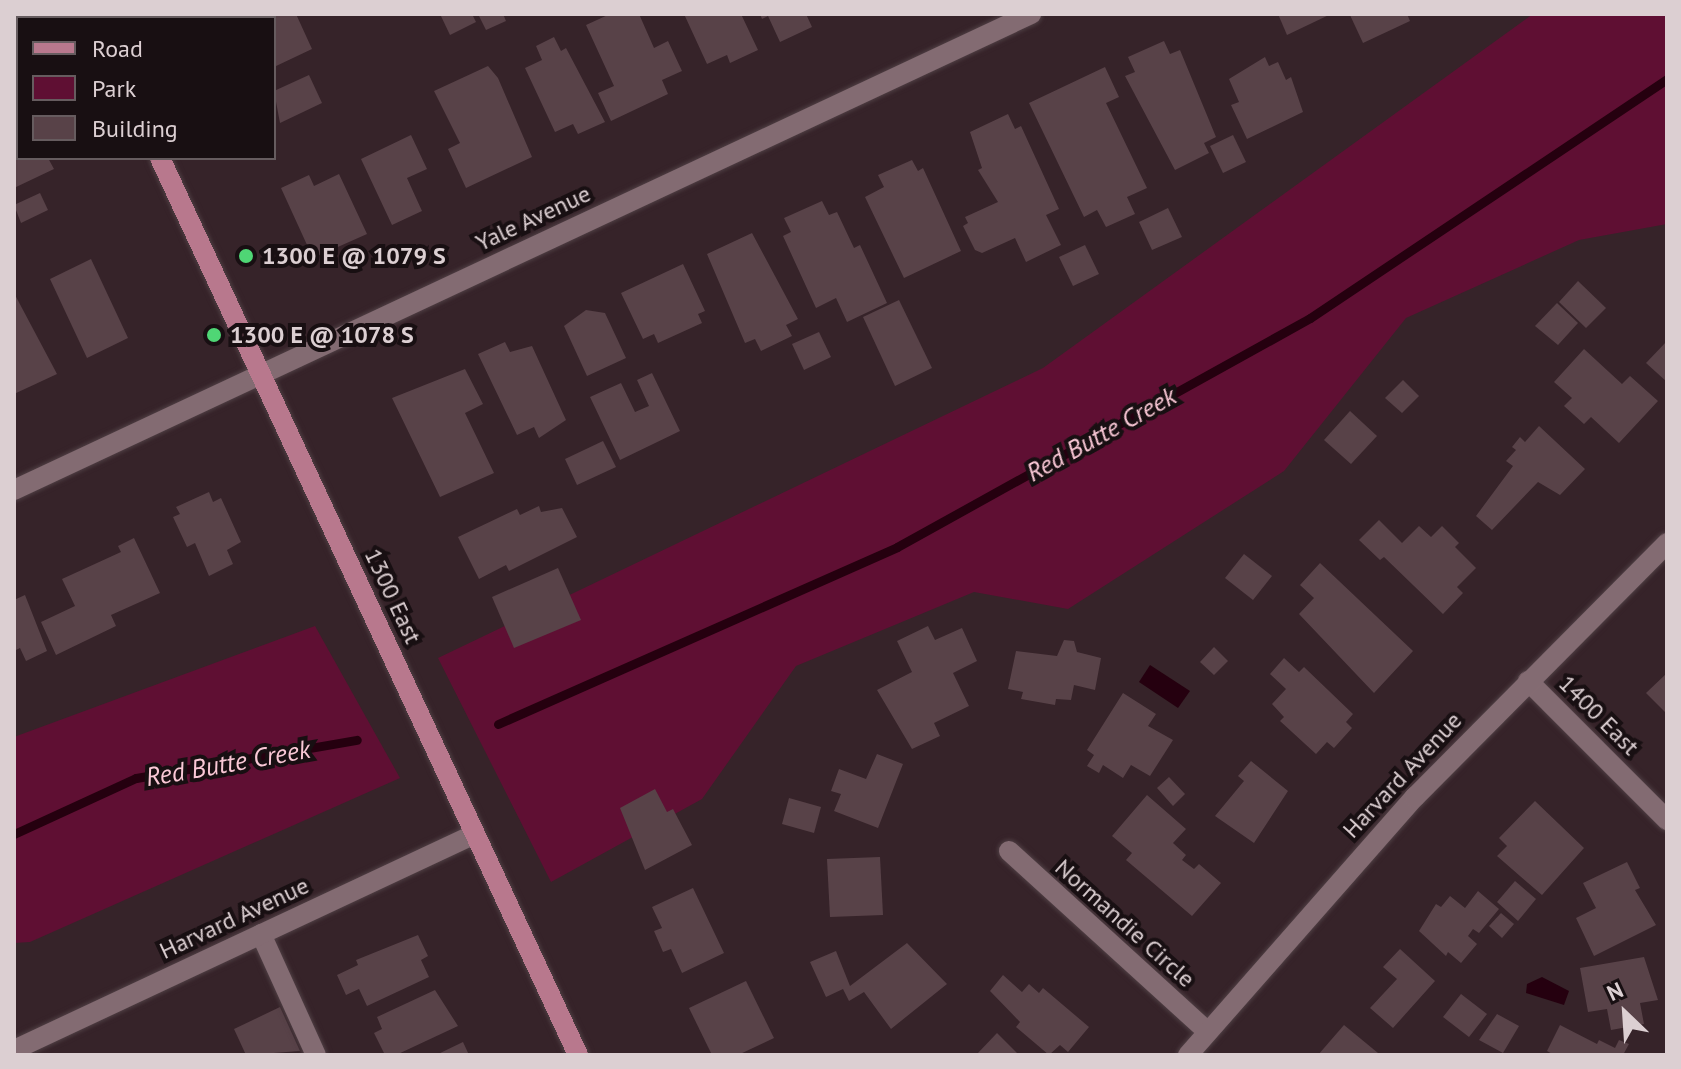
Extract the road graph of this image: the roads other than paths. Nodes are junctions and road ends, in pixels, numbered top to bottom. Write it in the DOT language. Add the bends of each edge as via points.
graph roads {
  1 [pos="1031,14"];
  2 [pos="161,160"];
  3 [pos="261,375"];
  4 [pos="14,490"];
  5 [pos="1667,543"];
  6 [pos="1528,681"];
  7 [pos="1667,820"];
  8 [pos="475,834"];
  9 [pos="1009,851"];
  10 [pos="261,934"];
  11 [pos="1207,1031"];
  12 [pos="43,1047"];
  13 [pos="14,1050"];
  14 [pos="316,1055"];
  15 [pos="578,1055"];
  16 [pos="1188,1055"];
  1 -- 3 [label="street, Yale Avenue"];
  2 -- 3 [label="main road, 1300 East"];
  3 -- 4 [label="street, Yale Avenue"];
  3 -- 8 [label="main road, 1300 East"];
  5 -- 6 [label="street, Harvard Avenue"];
  6 -- 7 [label="street, 1400 East"];
  6 -- 11 [label="street, Harvard Avenue" via="1415,797"];
  8 -- 10 [label="street, Harvard Avenue"];
  8 -- 15 [label="main road, 1300 East"];
  9 -- 11 [label="street, Normandie Circle"];
  10 -- 12 [label="street, Harvard Avenue"];
  10 -- 14 [label="street"];
  11 -- 16 [label="street, Harvard Avenue"];
  12 -- 13 [label="street, Harvard Avenue"];
}
